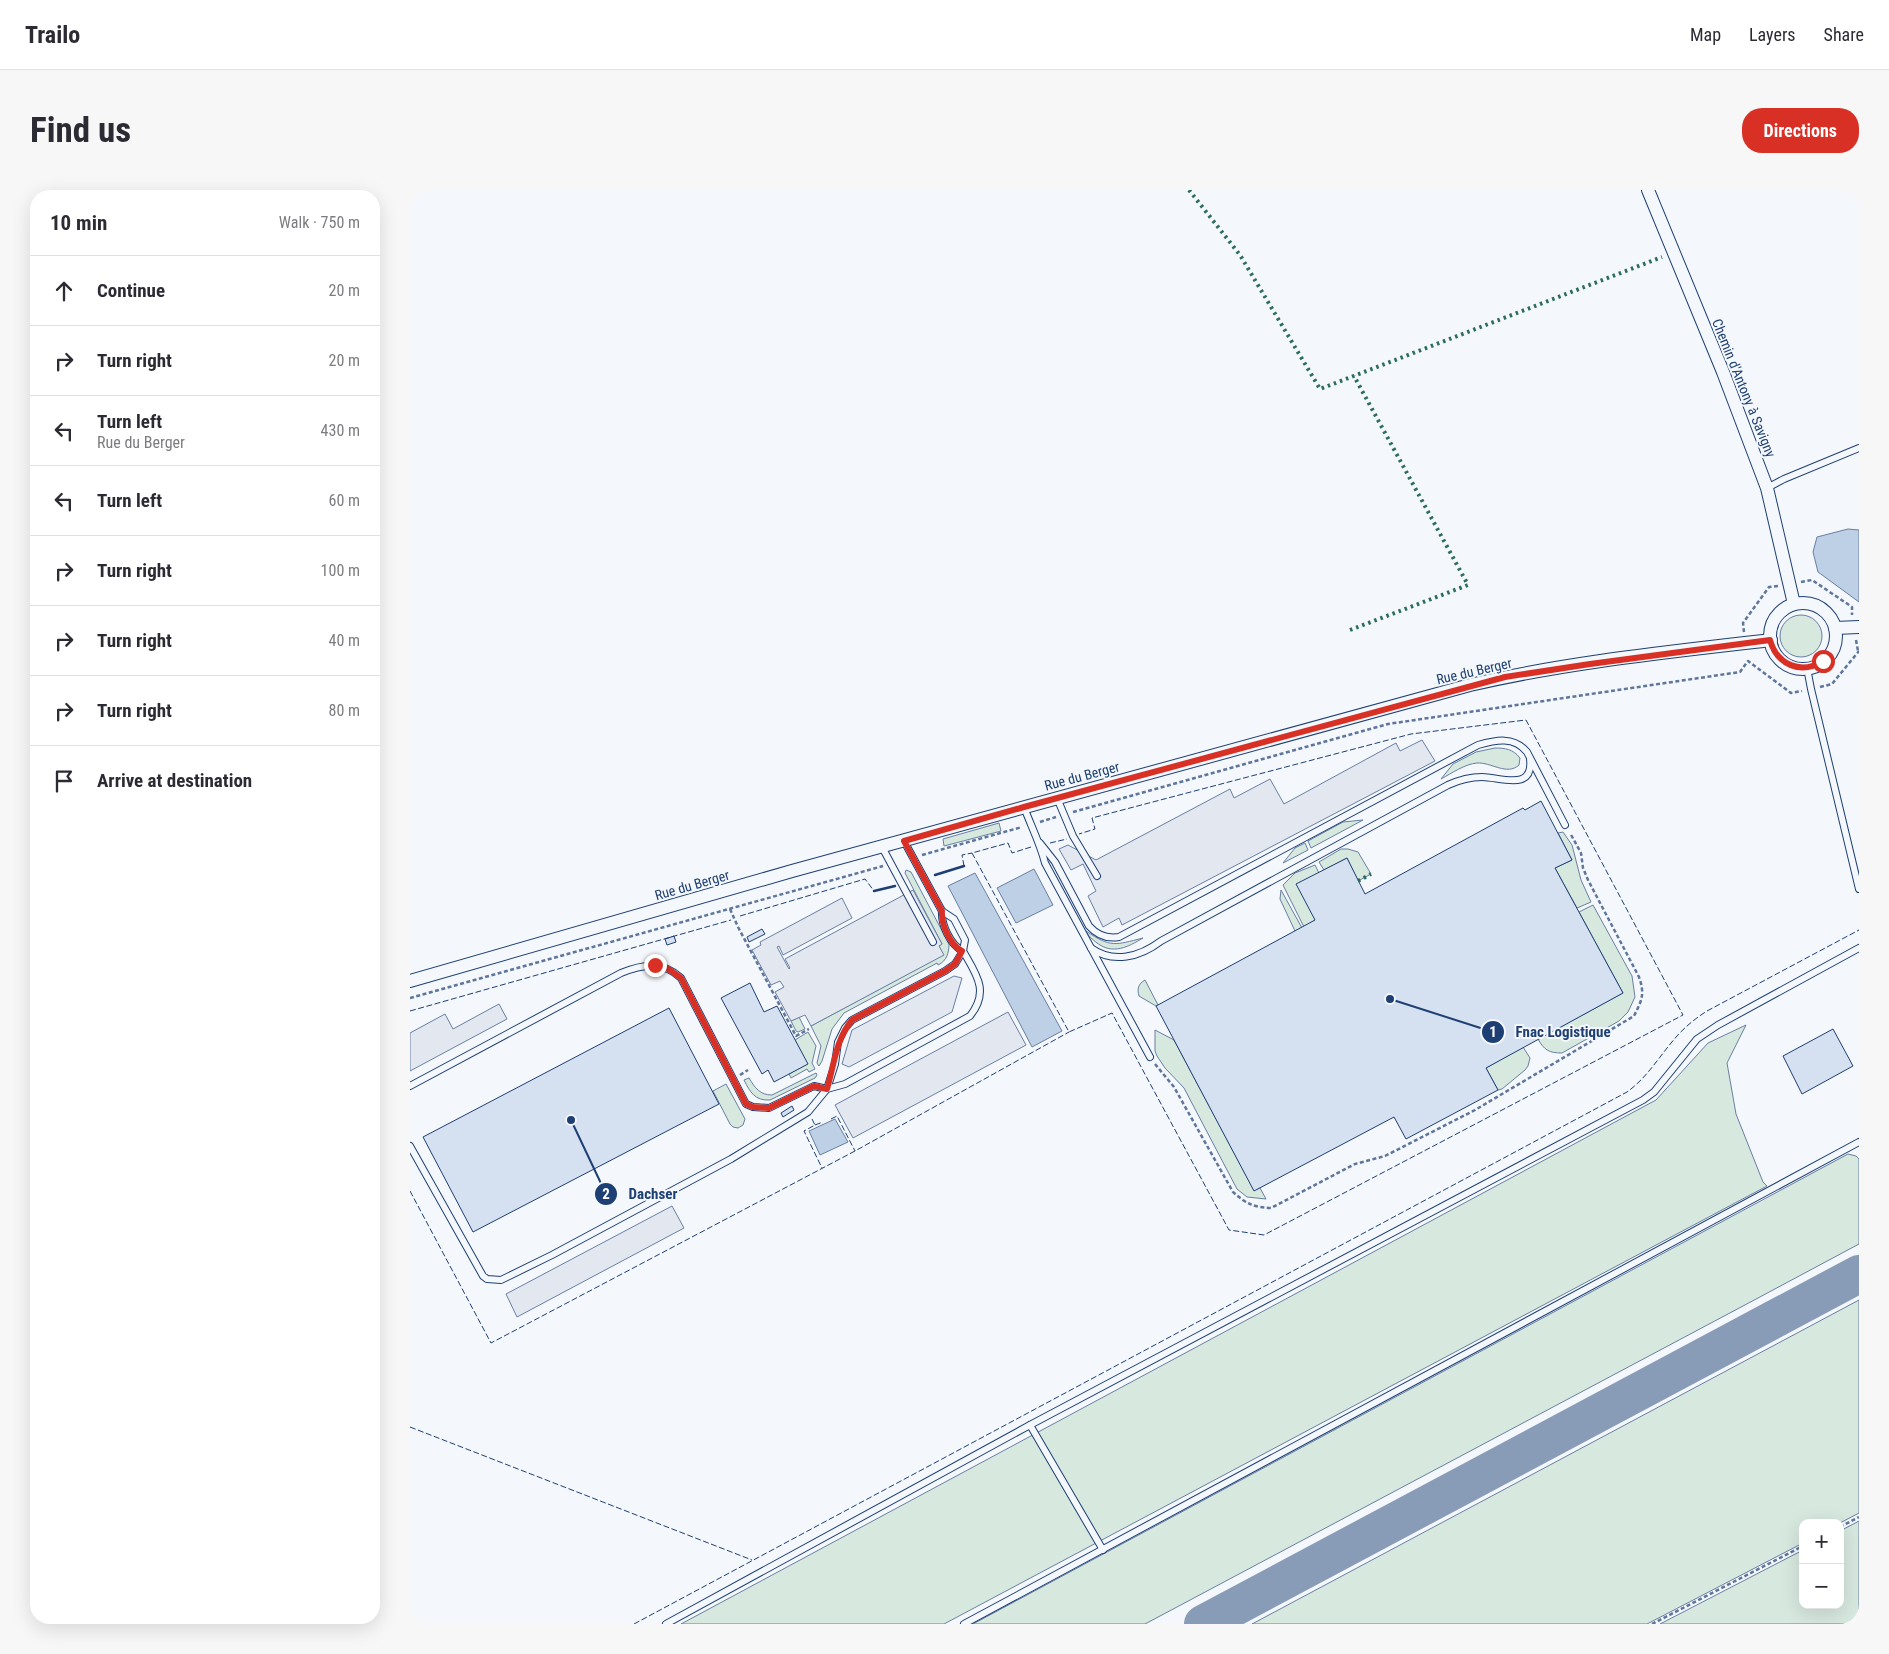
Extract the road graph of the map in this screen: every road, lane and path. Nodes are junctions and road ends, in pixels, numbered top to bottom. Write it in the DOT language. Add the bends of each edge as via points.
graph roads {
  1 [pos="1648,190"];
  2 [pos="1859,448"];
  3 [pos="1767,488"];
  4 [pos="1794,604"];
  5 [pos="1859,627"];
  6 [pos="1835,628"];
  7 [pos="1770,640"];
  8 [pos="1859,651"];
  9 [pos="1807,668"];
  10 [pos="1811,689"];
  11 [pos="1529,756"];
  12 [pos="1057,798"];
  13 [pos="1024,807"];
  14 [pos="1064,815"];
  15 [pos="1030,824"];
  16 [pos="1565,825"];
  17 [pos="904,841"];
  18 [pos="1040,842"];
  19 [pos="882,847"];
  20 [pos="945,848"];
  21 [pos="866,870"];
  22 [pos="1097,876"];
  23 [pos="1859,889"];
  24 [pos="730,909"];
  25 [pos="942,911"];
  26 [pos="933,942"];
  27 [pos="1091,948"];
  28 [pos="1859,948"];
  29 [pos="962,951"];
  30 [pos="410,981"];
  31 [pos="410,998"];
  32 [pos="809,1028"];
  33 [pos="1150,1057"];
  34 [pos="410,1086"];
  35 [pos="827,1089"];
  36 [pos="1859,1142"];
  37 [pos="410,1146"];
  38 [pos="1030,1425"];
  39 [pos="1859,1517"];
  40 [pos="1844,1525"];
  41 [pos="1799,1548"];
  42 [pos="1103,1550"];
  43 [pos="666,1624"];
  44 [pos="964,1624"];
  45 [pos="1652,1624"];
  1 -- 3 [label="street, Chemin d'Antony à Savigny"];
  2 -- 3 [label="lane"];
  3 -- 4 [label="street, Chemin d'Antony à Savigny"];
  4 -- 6 [label="street" via="1807,603 1823,610"];
  4 -- 7 [label="street" via="1777,616"];
  5 -- 6 [label="street"];
  6 -- 9 [label="street" via="1836,640 1829,655 1816,666"];
  7 -- 9 [label="street" via="1783,661 1790,666"];
  7 -- 12 [label="street, Rue du Berger" via="1505,677"];
  8 -- 10 [label="path" via="1832,684"];
  9 -- 10 [label="lane"];
  10 -- 14 [label="path" via="1791,693 1748,660 1740,672 1733,674 1388,724"];
  10 -- 23 [label="lane"];
  11 -- 16 [label="lane"];
  11 -- 18 [label="lane" via="1523,747 1512,741 1478,745 1119,937 1101,935 1089,926 1055,862"];
  11 -- 27 [label="lane" via="1529,770 1522,779 1480,777 1448,785 1153,947 1123,958 1104,956"];
  12 -- 13 [label="street, Rue du Berger"];
  12 -- 14 [label="lane"];
  13 -- 15 [label="lane"];
  13 -- 17 [label="street, Rue du Berger"];
  14 -- 15 [label="path"];
  14 -- 22 [label="lane"];
  15 -- 18 [label="lane"];
  15 -- 20 [label="path"];
  16 -- 33 [label="path" via="1581,852 1588,880 1639,977 1643,989 1641,1002 1634,1016 1474,1110 1385,1156 1354,1164 1271,1208 1258,1207 1247,1204 1233,1192 1174,1087"];
  17 -- 19 [label="street, Rue du Berger"];
  17 -- 25 [label="lane"];
  18 -- 27 [label="lane" via="1045,863"];
  19 -- 26 [label="lane"];
  19 -- 30 [label="street, Rue du Berger"];
  21 -- 24 [label="path"];
  24 -- 31 [label="path"];
  24 -- 32 [label="path" via="796,1036"];
  25 -- 29 [label="lane" via="941,919 956,948"];
  25 -- 29 [label="lane" via="954,919 965,940"];
  27 -- 33 [label="lane"];
  28 -- 38 [label="lane" via="1697,1039 1654,1092 1643,1100"];
  29 -- 35 [label="lane" via="955,964 945,971 852,1020 838,1042"];
  29 -- 35 [label="lane" via="980,981 980,997 970,1016 845,1084"];
  34 -- 35 [label="lane" via="621,973 655,965 667,968 681,978 746,1104 769,1108 814,1086"];
  35 -- 37 [label="lane" via="808,1112 731,1159 501,1280 483,1276"];
  36 -- 42 [label="lane"];
  38 -- 42 [label="lane"];
  38 -- 43 [label="lane"];
  39 -- 40 [label="path"];
  41 -- 45 [label="path"];
  42 -- 44 [label="lane"];
}
